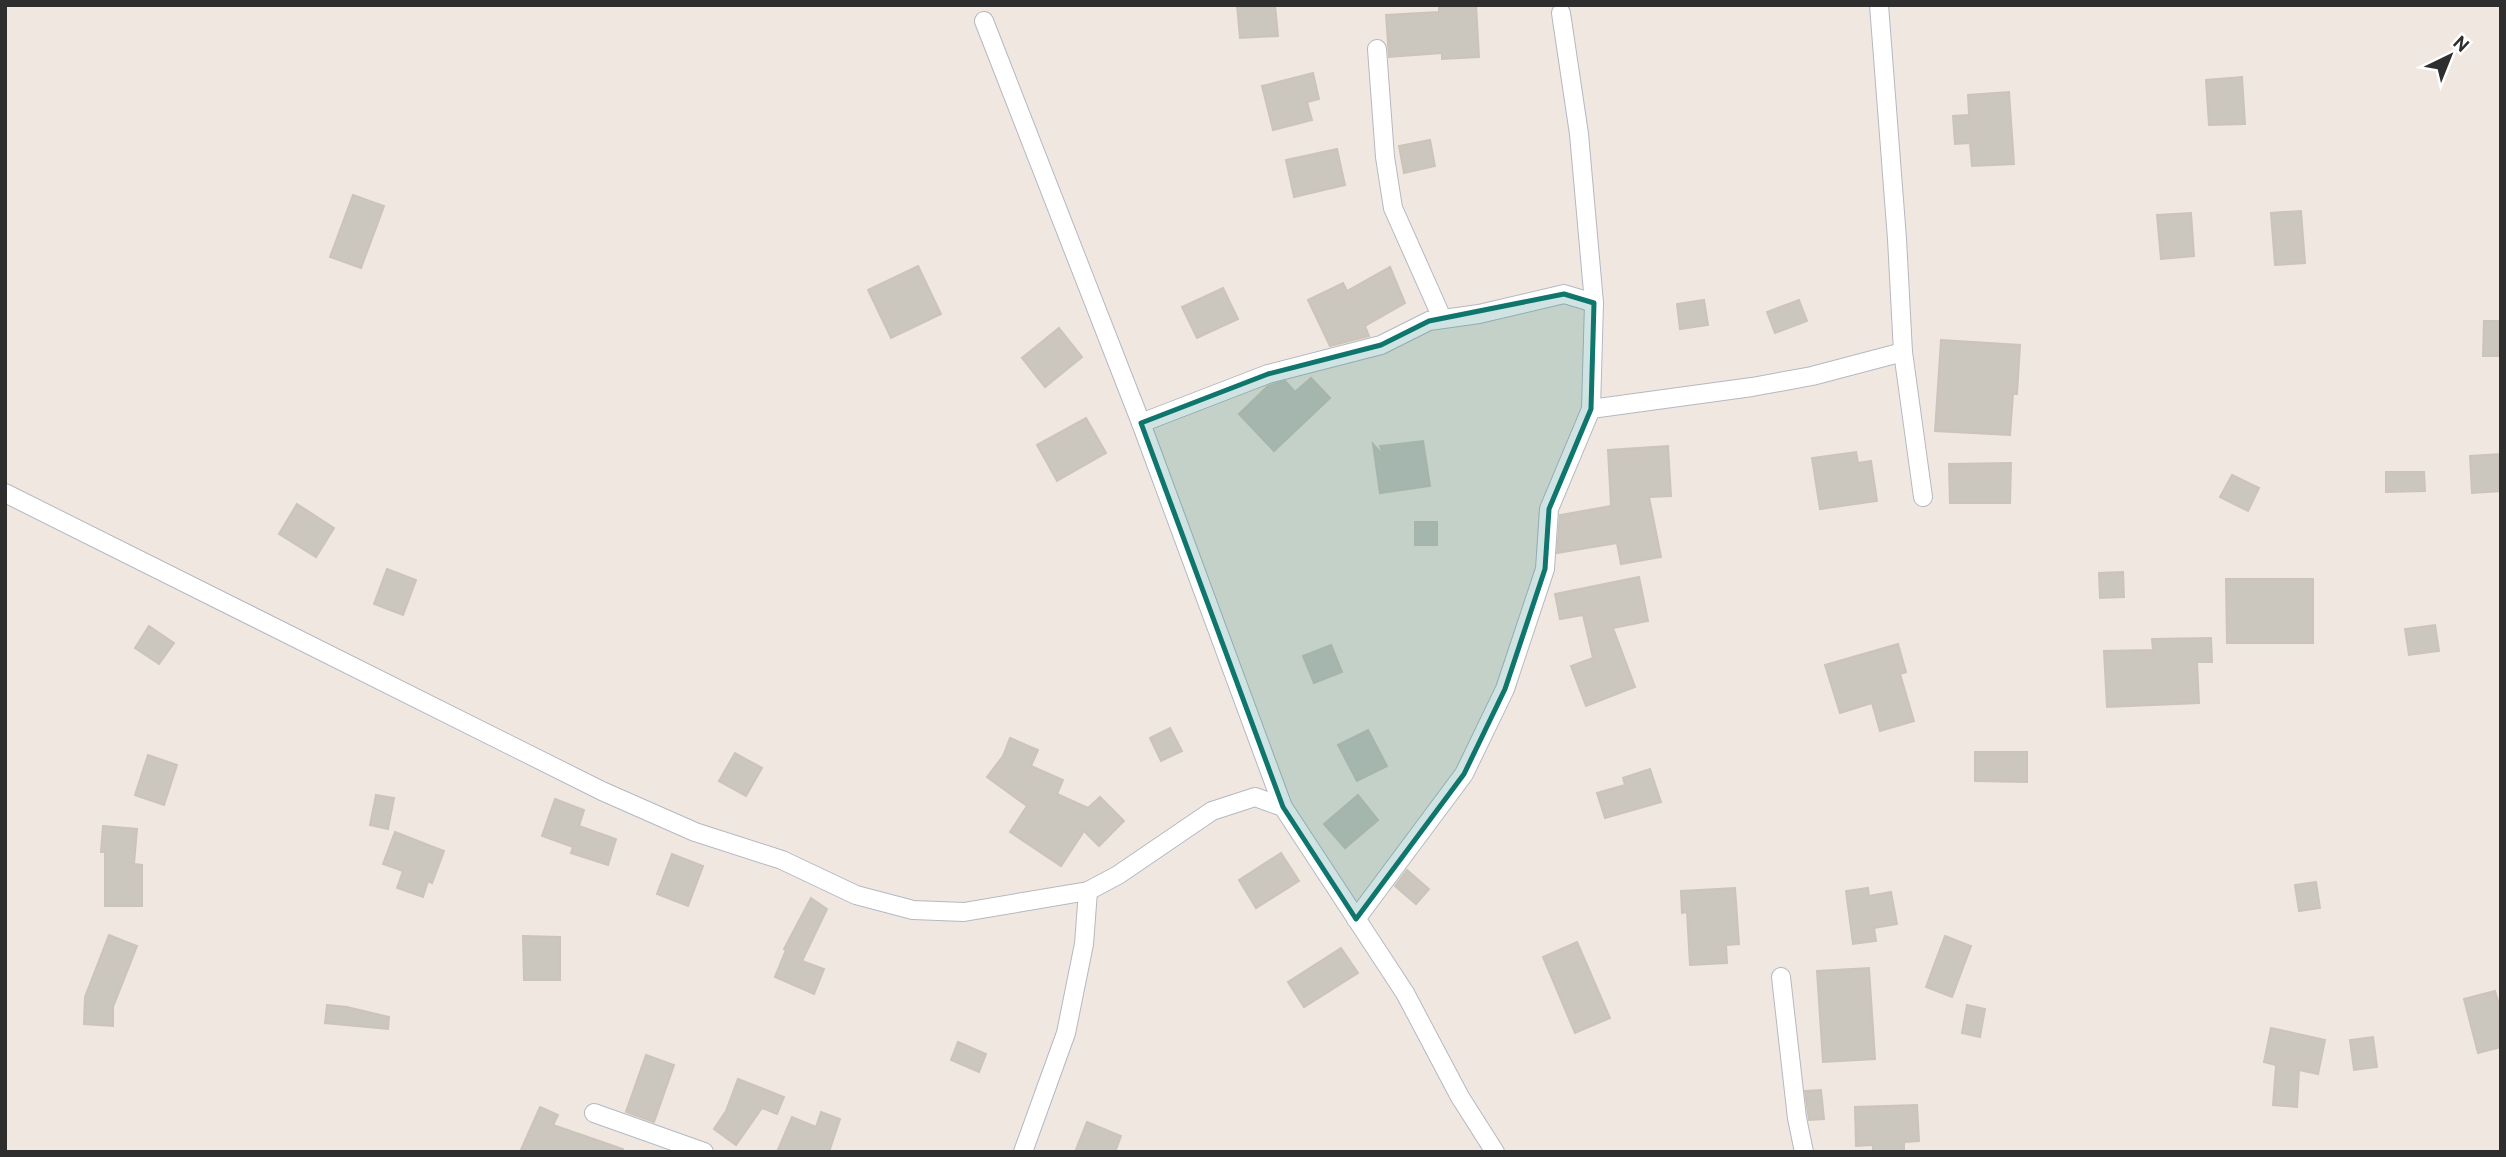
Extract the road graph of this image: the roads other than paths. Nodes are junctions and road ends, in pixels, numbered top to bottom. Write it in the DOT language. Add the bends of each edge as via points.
graph roads {
  1 [pos="1880,5"];
  2 [pos="1562,13"];
  3 [pos="984,21"];
  4 [pos="1377,49"];
  5 [pos="1594,303"];
  6 [pos="1442,318"];
  7 [pos="1903,352"];
  8 [pos="1591,409"];
  9 [pos="1141,423"];
  10 [pos="5,494"];
  11 [pos="1923,497"];
  12 [pos="1283,807"];
  13 [pos="1088,891"];
  14 [pos="1356,919"];
  15 [pos="1781,977"];
  16 [pos="594,1112"];
  17 [pos="704,1152"];
  18 [pos="1023,1152"];
  19 [pos="1495,1152"];
  20 [pos="1804,1152"];
  1 -- 7 [label="street"];
  2 -- 5 [label="street" via="1579,134"];
  3 -- 9 [label="street"];
  4 -- 6 [label="street" via="1384,157 1393,208"];
  5 -- 6 [label="street" via="1564,294"];
  5 -- 8 [label="street"];
  6 -- 9 [label="street" via="1381,345 1268,374"];
  7 -- 8 [label="street" via="1764,385"];
  7 -- 11 [label="street"];
  8 -- 14 [label="street" via="1549,509 1545,569 1505,689 1464,774"];
  9 -- 12 [label="street"];
  10 -- 13 [label="street" via="602,791 695,832 782,860 856,895 914,910 964,912"];
  12 -- 13 [label="street" via="1255,797 1212,811"];
  12 -- 14 [label="street"];
  13 -- 18 [label="street" via="1084,944 1066,1033"];
  14 -- 19 [label="street" via="1405,993"];
  15 -- 20 [label="street"];
  16 -- 17 [label="street"];
}
